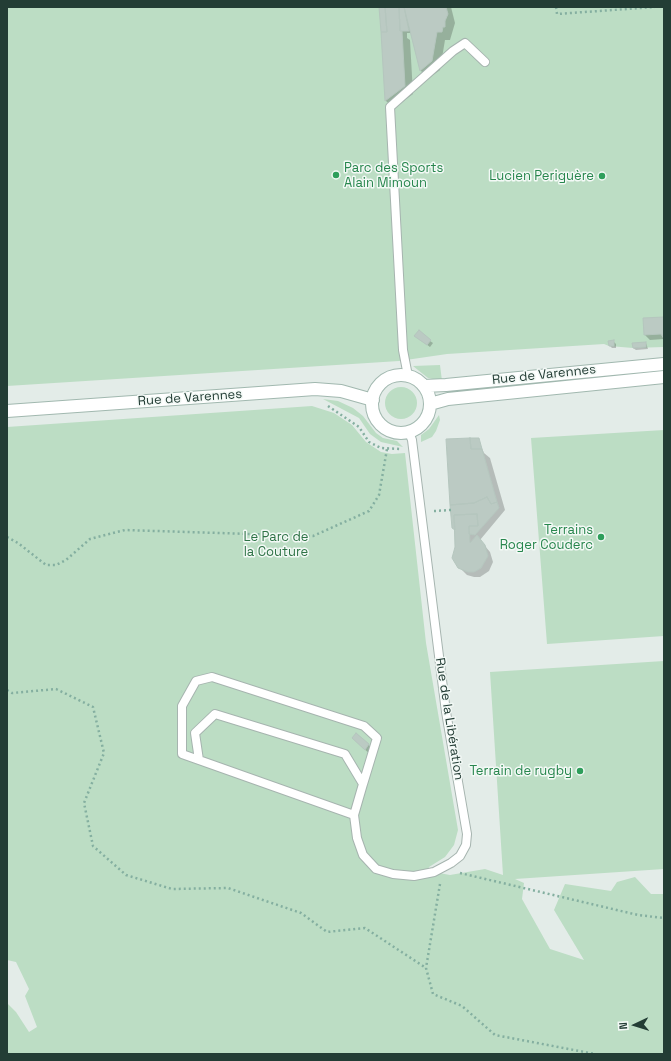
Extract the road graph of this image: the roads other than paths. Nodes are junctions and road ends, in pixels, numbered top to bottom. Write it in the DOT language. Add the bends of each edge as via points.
graph roads {
  1 [pos="485,62"];
  2 [pos="664,364"];
  3 [pos="408,376"];
  4 [pos="664,377"];
  5 [pos="424,386"];
  6 [pos="373,400"];
  7 [pos="430,404"];
  8 [pos="7,410"];
  9 [pos="409,432"];
  10 [pos="199,760"];
  11 [pos="362,784"];
  12 [pos="354,815"];
  1 -- 3 [label="lane" via="465,43 390,106 404,350"];
  2 -- 5 [label="street, Rue de Varennes"];
  3 -- 5 [label="street"];
  3 -- 6 [label="street" via="394,376 381,383"];
  4 -- 7 [label="street, Rue de Varennes" via="448,399"];
  5 -- 7 [label="street" via="429,394"];
  6 -- 8 [label="street, Rue de Varennes" via="341,391 315,389"];
  6 -- 9 [label="street" via="376,418 382,426 390,431"];
  7 -- 9 [label="street" via="424,422"];
  9 -- 12 [label="lane, Rue de la Libération" via="414,450 446,712 467,834 466,845 460,856 442,869 414,876 393,874 376,869 363,855 357,838"];
  10 -- 11 [label="lane" via="195,733 215,714 345,754"];
  10 -- 11 [label="lane" via="182,754 182,706 196,681 212,677 364,726 377,738"];
  10 -- 12 [label="lane"];
  11 -- 12 [label="lane"];
}
